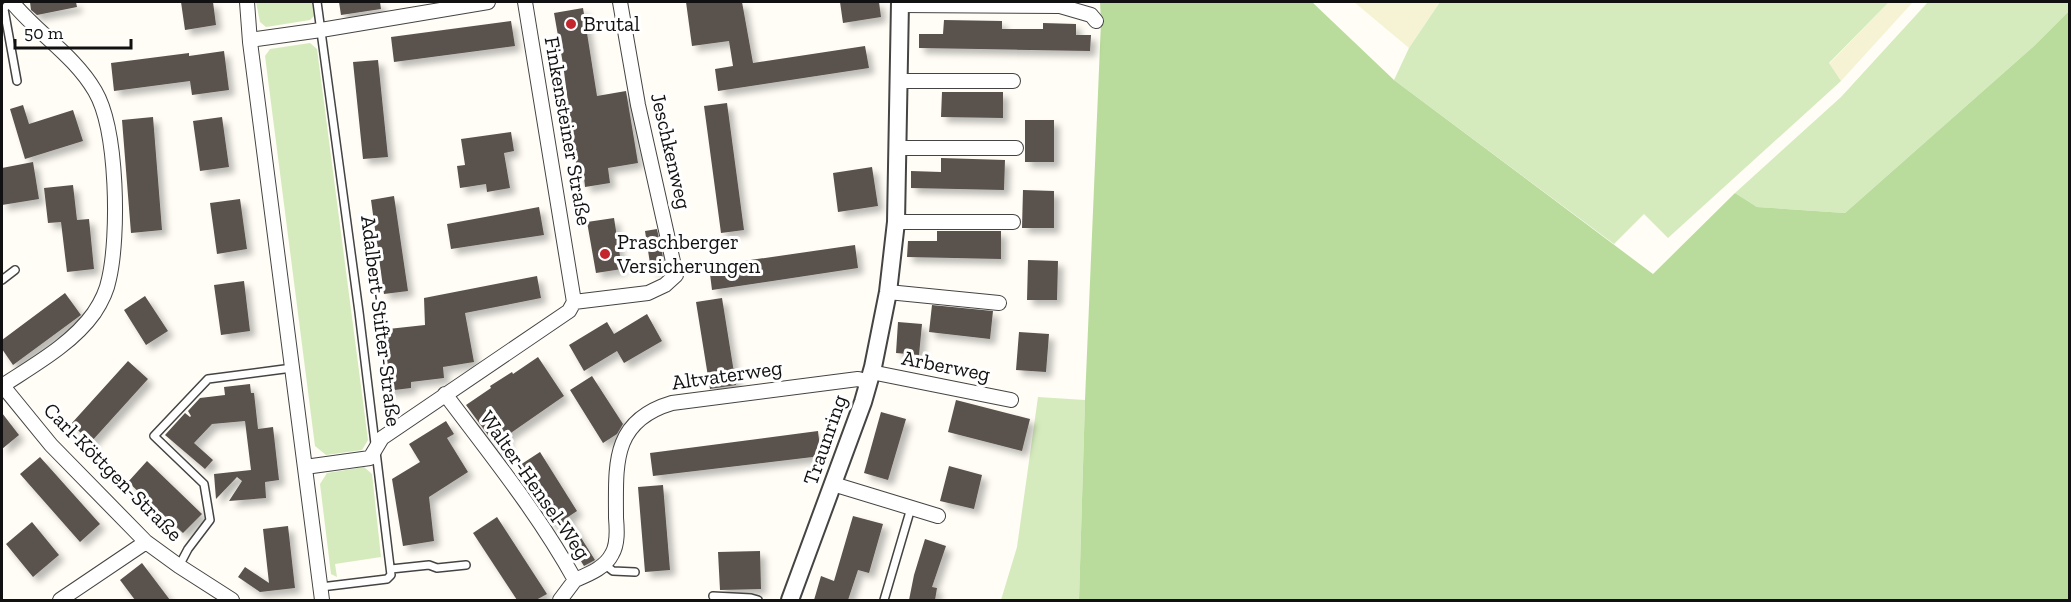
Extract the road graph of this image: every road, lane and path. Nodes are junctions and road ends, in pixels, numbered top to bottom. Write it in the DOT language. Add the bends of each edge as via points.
graph roads {
  1 [pos="11,2"];
  2 [pos="247,2"];
  3 [pos="317,2"];
  4 [pos="488,2"];
  5 [pos="525,2"];
  6 [pos="620,2"];
  7 [pos="900,3"];
  8 [pos="1096,21"];
  9 [pos="321,30"];
  10 [pos="250,40"];
  11 [pos="17,81"];
  12 [pos="899,81"];
  13 [pos="1013,81"];
  14 [pos="898,148"];
  15 [pos="1016,148"];
  16 [pos="896,222"];
  17 [pos="1013,222"];
  18 [pos="15,270"];
  19 [pos="2,280"];
  20 [pos="888,291"];
  21 [pos="574,302"];
  22 [pos="999,303"];
  23 [pos="292,368"];
  24 [pos="870,377"];
  25 [pos="2,386"];
  26 [pos="445,394"];
  27 [pos="1011,400"];
  28 [pos="376,448"];
  29 [pos="305,467"];
  30 [pos="833,484"];
  31 [pos="911,507"];
  32 [pos="939,516"];
  33 [pos="146,542"];
  34 [pos="604,564"];
  35 [pos="466,565"];
  36 [pos="179,566"];
  37 [pos="390,568"];
  38 [pos="635,573"];
  39 [pos="575,580"];
  40 [pos="322,594"];
  41 [pos="712,596"];
  42 [pos="60,600"];
  43 [pos="231,600"];
  44 [pos="560,600"];
  45 [pos="758,600"];
  46 [pos="790,600"];
  47 [pos="884,600"];
  1 -- 11 [label="lane" via="4,9"];
  1 -- 25 [label="street" via="60,48 96,92 113,160 114,226 109,280 95,312 55,350"];
  2 -- 10 [label="street"];
  3 -- 9 [label="lane, Adalbert-Stifter-Straße"];
  4 -- 9 [label="street"];
  5 -- 21 [label="street, Finkensteiner Straße"];
  6 -- 21 [label="street, Jeschkenweg" via="638,105 676,275 648,293"];
  7 -- 8 [label="street" via="1060,6 1091,15"];
  7 -- 12 [label="street, Traunring"];
  9 -- 10 [label="street"];
  9 -- 28 [label="lane, Adalbert-Stifter-Straße"];
  10 -- 23 [label="street"];
  12 -- 13 [label="street"];
  12 -- 14 [label="street, Traunring"];
  14 -- 15 [label="street"];
  14 -- 16 [label="street, Traunring"];
  16 -- 17 [label="street"];
  16 -- 20 [label="street, Traunring"];
  18 -- 19 [label="lane"];
  20 -- 22 [label="street"];
  20 -- 24 [label="street, Traunring"];
  21 -- 26 [label="street" via="569,311"];
  23 -- 29 [label="street"];
  23 -- 36 [label="lane" via="208,379 154,436 204,484 210,520"];
  24 -- 27 [label="street, Arberweg"];
  24 -- 30 [label="street, Traunring"];
  24 -- 34 [label="street, Altvaterweg" via="672,403 650,411 631,427 618,454 617,531 613,553"];
  25 -- 33 [label="street, Carl-Köttgen-Straße" via="51,445"];
  26 -- 28 [label="street" via="382,438"];
  26 -- 39 [label="street, Walter-Hensel-Weg" via="529,507"];
  28 -- 29 [label="street" via="370,458"];
  28 -- 37 [label="lane, Adalbert-Stifter-Straße"];
  29 -- 40 [label="street"];
  30 -- 31 [label="street"];
  30 -- 46 [label="street, Traunring"];
  31 -- 32 [label="street"];
  31 -- 47 [label="lane"];
  33 -- 36 [label="street, Carl-Köttgen-Straße"];
  33 -- 42 [label="street"];
  34 -- 38 [label="lane" via="613,571"];
  34 -- 39 [label="street"];
  35 -- 37 [label="lane"];
  36 -- 43 [label="street, Carl-Köttgen-Straße"];
  37 -- 40 [label="lane" via="387,579"];
  39 -- 44 [label="street, Walter-Hensel-Weg"];
  41 -- 45 [label="lane"];
}
